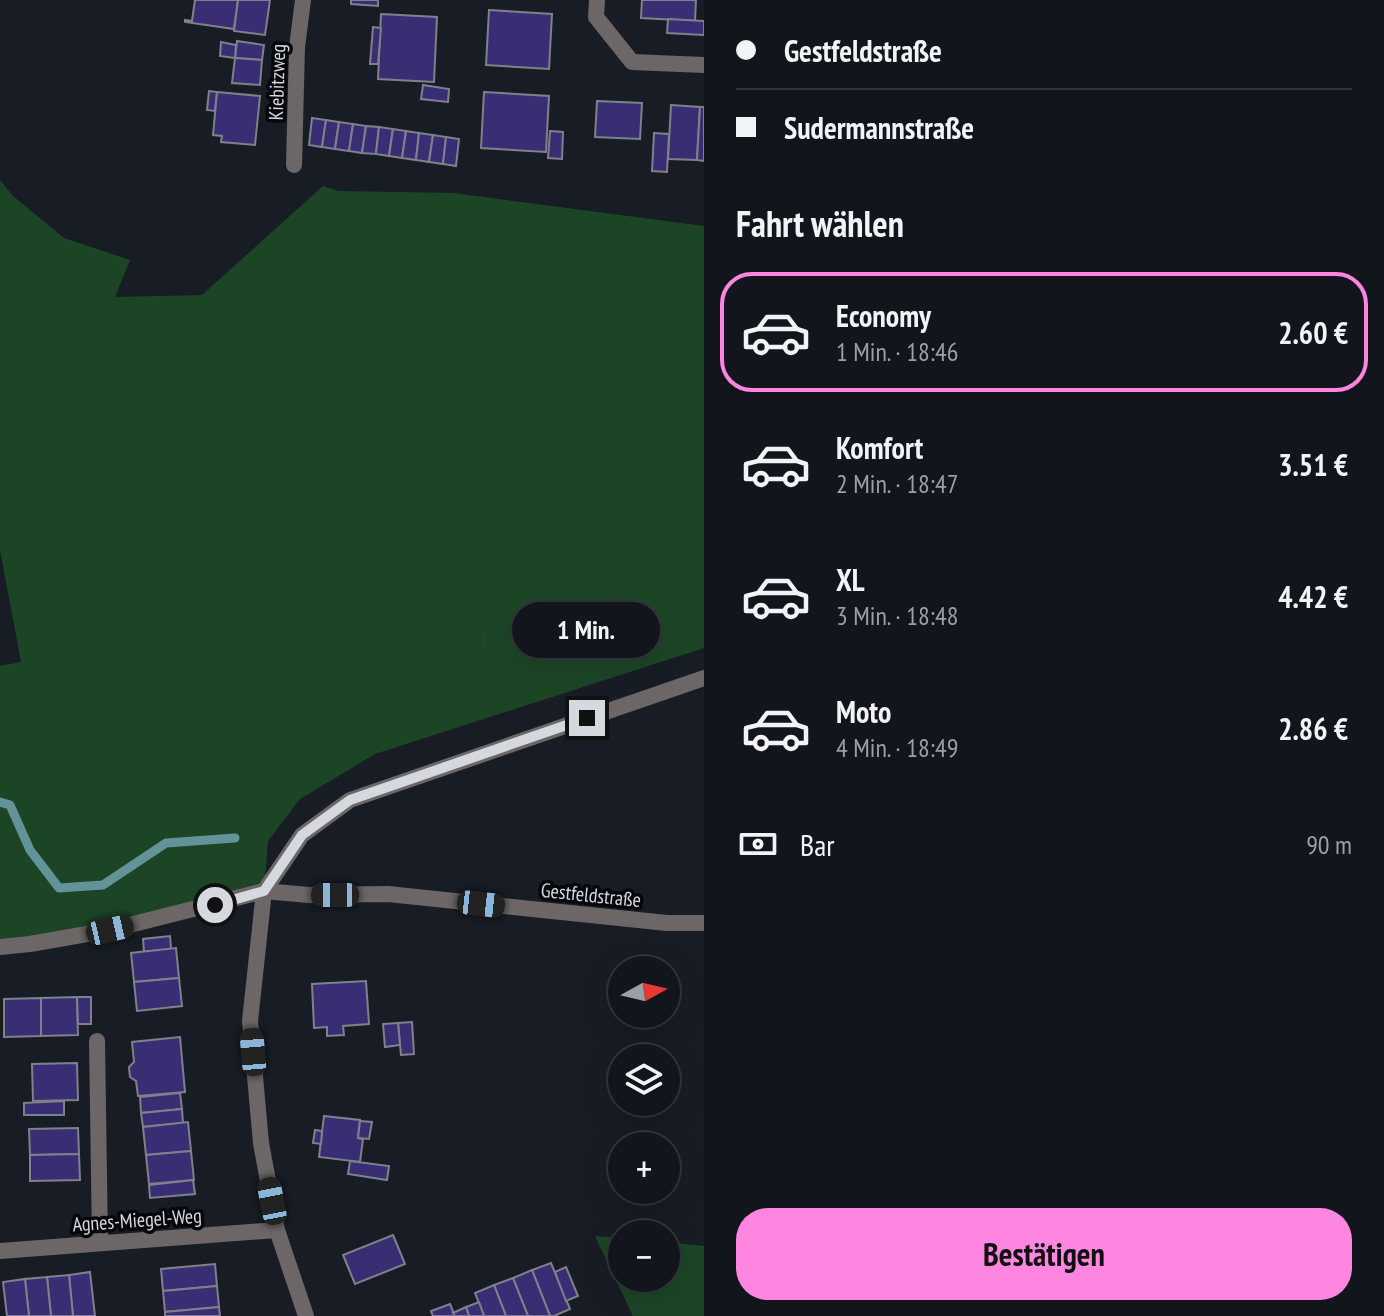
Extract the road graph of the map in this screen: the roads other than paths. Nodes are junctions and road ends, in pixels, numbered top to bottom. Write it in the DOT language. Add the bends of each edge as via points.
graph roads {
  1 [pos="303,0"];
  2 [pos="597,0"];
  3 [pos="704,65"];
  4 [pos="294,165"];
  5 [pos="704,678"];
  6 [pos="264,891"];
  7 [pos="704,923"];
  8 [pos="0,947"];
  9 [pos="97,1041"];
  10 [pos="277,1230"];
  11 [pos="100,1243"];
  12 [pos="0,1251"];
  13 [pos="306,1316"];
  1 -- 4 [label="street, Kiebitzweg"];
  2 -- 3 [label="street" via="596,17 632,62"];
  5 -- 6 [label="street" via="350,800 302,835"];
  6 -- 7 [label="street, Gestfeldstraße" via="388,894"];
  6 -- 8 [label="street, Gestfeldstraße" via="110,930"];
  6 -- 10 [label="street" via="250,1021 261,1143"];
  9 -- 11 [label="street"];
  10 -- 11 [label="street, Agnes-Miegel-Weg"];
  10 -- 13 [label="street"];
  11 -- 12 [label="street, Agnes-Miegel-Weg"];
}
